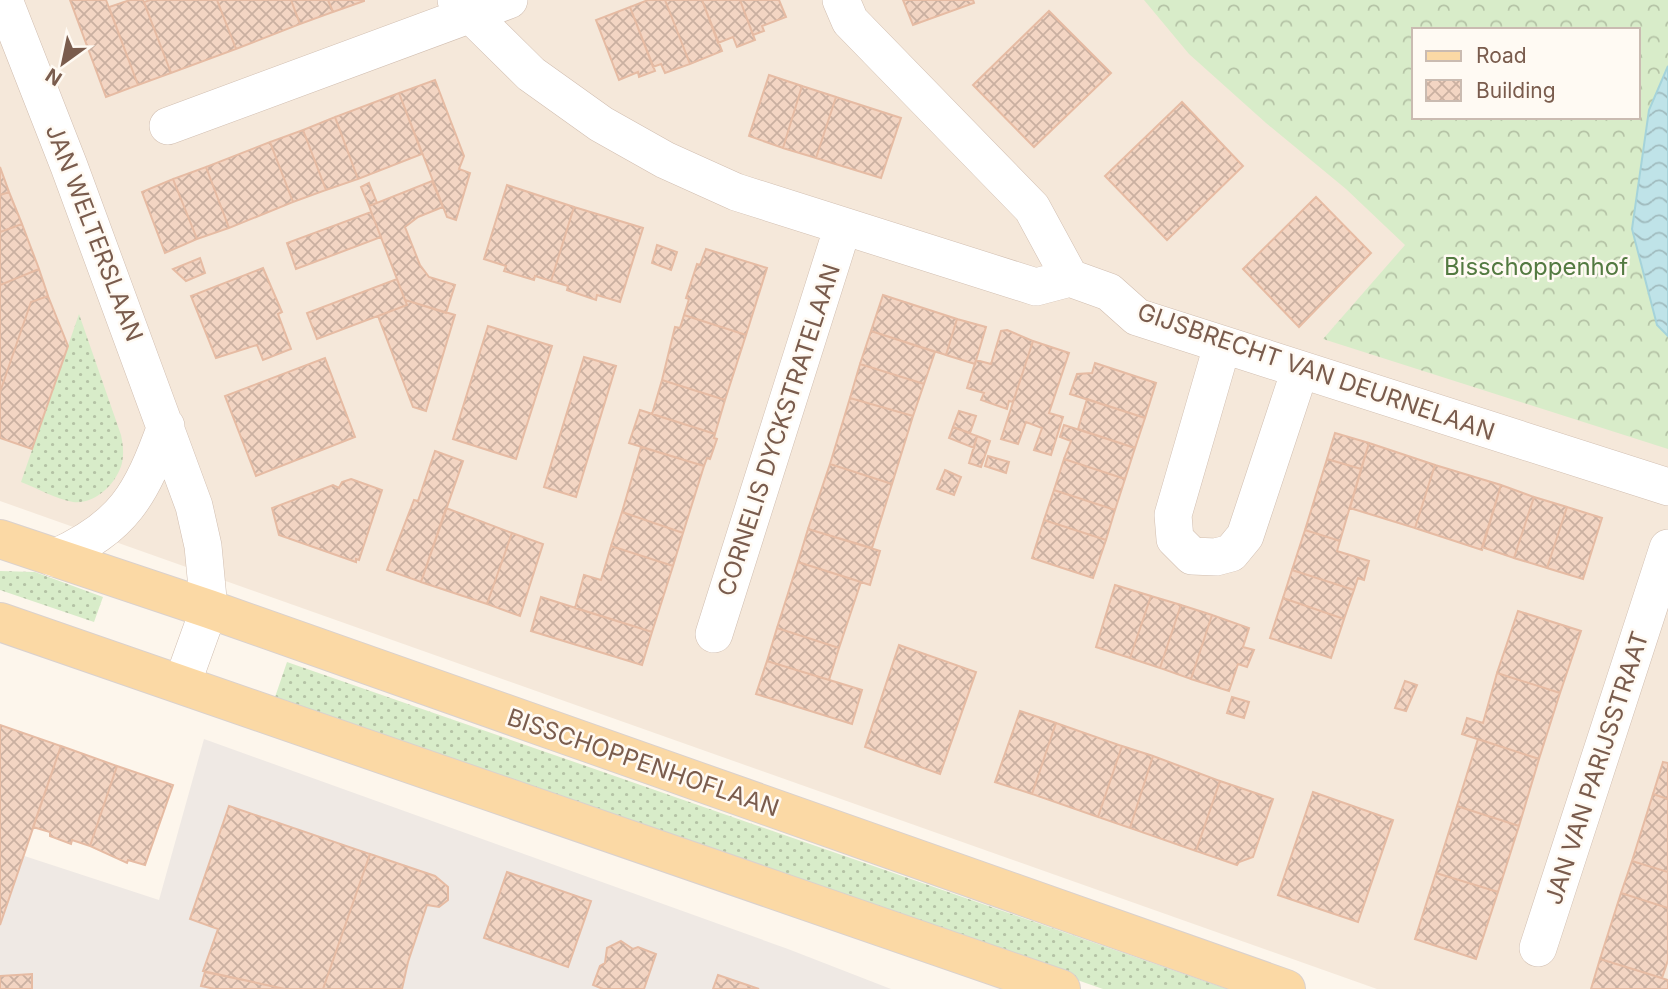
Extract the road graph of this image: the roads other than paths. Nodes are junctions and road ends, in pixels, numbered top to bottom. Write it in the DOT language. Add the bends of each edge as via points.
graph roads {
  1 [pos="4,0"];
  2 [pos="509,0"];
  3 [pos="841,0"];
  4 [pos="462,8"];
  5 [pos="168,127"];
  6 [pos="844,226"];
  7 [pos="1070,278"];
  8 [pos="1222,346"];
  9 [pos="1300,370"];
  10 [pos="166,426"];
  11 [pos="1668,487"];
  12 [pos="0,539"];
  13 [pos="1668,548"];
  14 [pos="54,558"];
  15 [pos="209,609"];
  16 [pos="0,622"];
  17 [pos="714,634"];
  18 [pos="182,684"];
  19 [pos="1538,948"];
  20 [pos="1061,989"];
  21 [pos="1286,989"];
  1 -- 10 [label="street, JAN WELTERSLAAN"];
  2 -- 4 [label="street"];
  3 -- 7 [label="street" via="850,21 1032,208"];
  4 -- 5 [label="street"];
  4 -- 6 [label="street" via="531,74 601,124 736,192"];
  6 -- 7 [label="street" via="1035,287"];
  6 -- 17 [label="street, CORNELIS DYCKSTRATELAAN"];
  7 -- 8 [label="street, GIJSBRECHT VAN DEURNELAAN" via="1109,292 1138,317"];
  8 -- 9 [label="street, GIJSBRECHT VAN DEURNELAAN"];
  8 -- 9 [label="street" via="1173,515 1175,539 1192,556 1231,553 1245,536"];
  9 -- 11 [label="street, GIJSBRECHT VAN DEURNELAAN"];
  10 -- 14 [label="street" via="143,486 120,515 91,539"];
  10 -- 15 [label="street, JAN WELTERSLAAN" via="194,506"];
  12 -- 14 [label="main road, BISSCHOPPENHOFLAAN"];
  13 -- 19 [label="street, JAN VAN PARIJSSTRAAT"];
  14 -- 15 [label="main road, BISSCHOPPENHOFLAAN"];
  15 -- 18 [label="street, JAN WELTERSLAAN"];
  15 -- 21 [label="main road, BISSCHOPPENHOFLAAN"];
  16 -- 18 [label="main road"];
  18 -- 20 [label="main road"];
}
